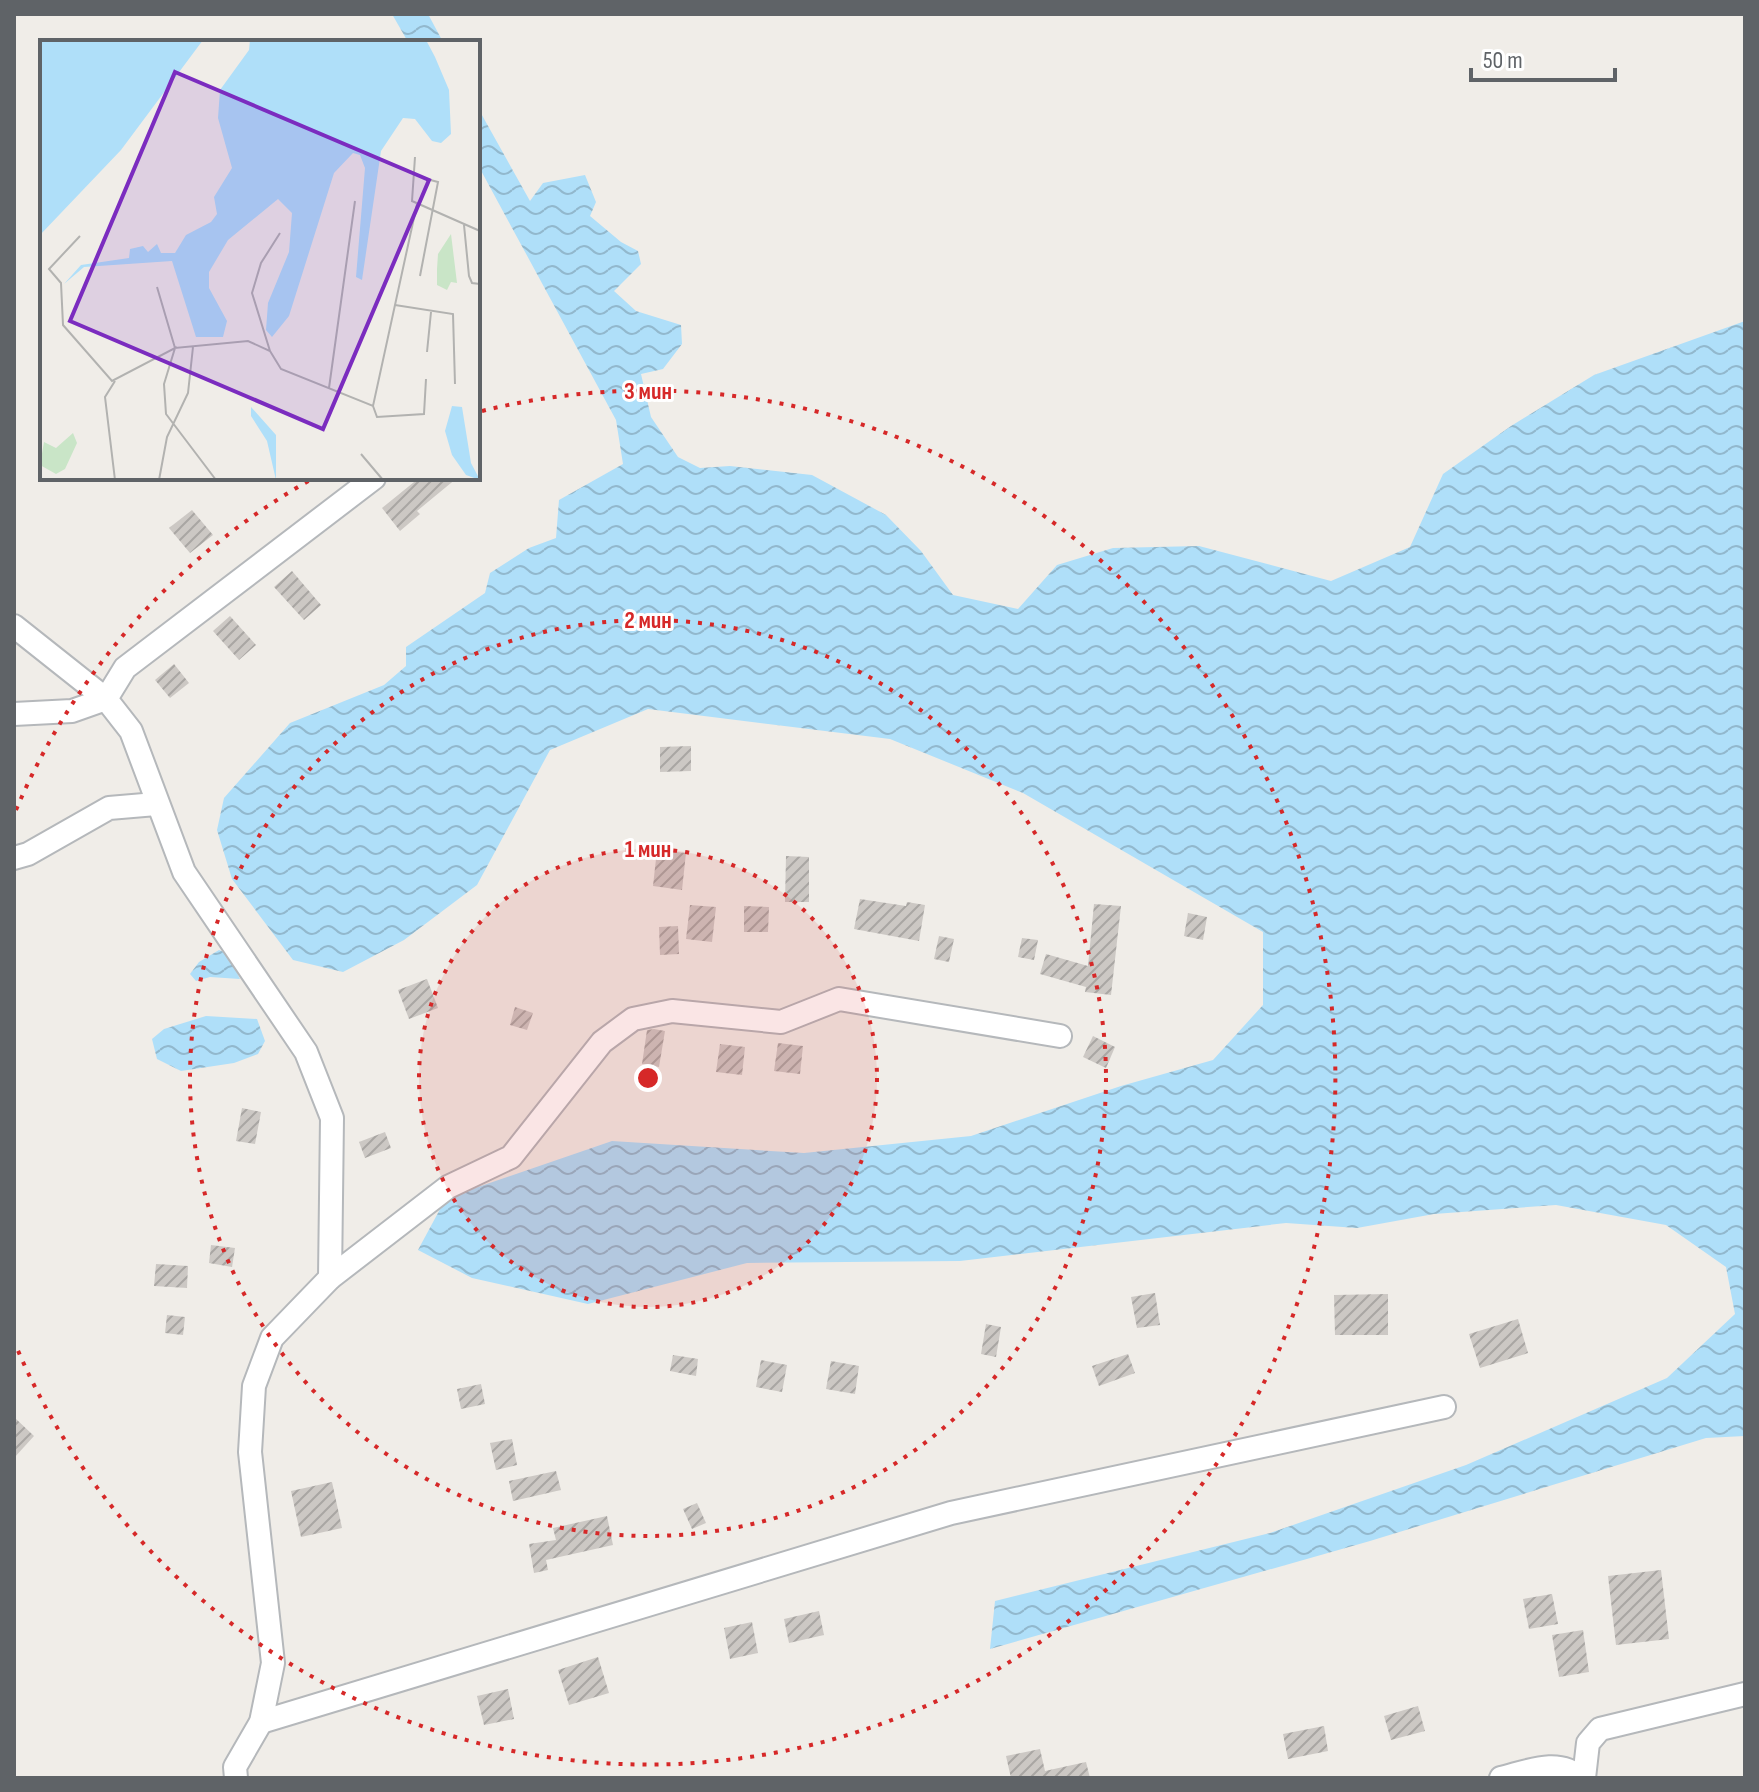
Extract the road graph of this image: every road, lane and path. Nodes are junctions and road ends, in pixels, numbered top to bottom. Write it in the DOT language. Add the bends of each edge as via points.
graph roads {
  1 [pos="371,480"];
  2 [pos="14,626"];
  3 [pos="106,699"];
  4 [pos="14,714"];
  5 [pos="156,804"];
  6 [pos="14,858"];
  7 [pos="1060,1036"];
  8 [pos="330,1278"];
  9 [pos="1444,1407"];
  10 [pos="1745,1694"];
  11 [pos="261,1722"];
  12 [pos="236,1778"];
  13 [pos="1501,1778"];
  14 [pos="1582,1778"];
  1 -- 3 [label="street" via="125,668"];
  2 -- 3 [label="street"];
  3 -- 4 [label="street" via="72,711"];
  3 -- 5 [label="street" via="131,731"];
  5 -- 6 [label="street" via="109,808"];
  5 -- 8 [label="street" via="184,872 306,1052 332,1118"];
  7 -- 8 [label="street" via="839,999 781,1022 672,1011 633,1019 602,1042 511,1157 448,1187"];
  8 -- 11 [label="street" via="272,1338 254,1386 250,1452 273,1663"];
  9 -- 11 [label="street" via="951,1513"];
  10 -- 14 [label="street" via="1600,1729 1588,1743"];
  11 -- 12 [label="street" via="235,1767"];
  13 -- 14 [label="street" via="1559,1766"];
}
